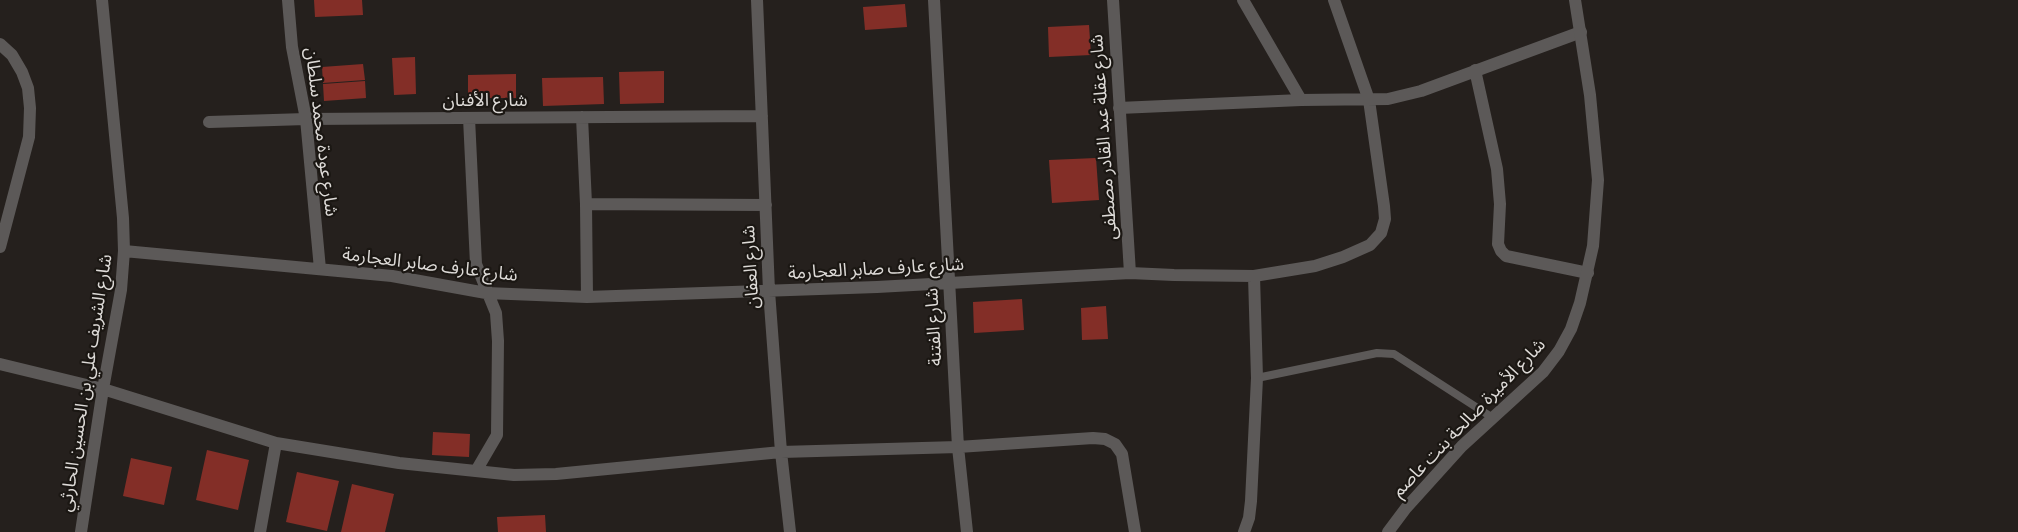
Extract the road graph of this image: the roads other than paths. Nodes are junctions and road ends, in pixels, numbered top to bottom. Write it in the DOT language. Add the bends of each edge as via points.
graph roads {
  1 [pos="102,0"];
  2 [pos="288,0"];
  3 [pos="757,0"];
  4 [pos="934,0"];
  5 [pos="1113,0"];
  6 [pos="1243,0"];
  7 [pos="1334,0"];
  8 [pos="1575,0"];
  9 [pos="1580,32"];
  10 [pos="0,44"];
  11 [pos="1475,70"];
  12 [pos="1301,100"];
  13 [pos="1369,100"];
  14 [pos="1119,108"];
  15 [pos="762,116"];
  16 [pos="582,117"];
  17 [pos="469,118"];
  18 [pos="306,119"];
  19 [pos="209,122"];
  20 [pos="586,204"];
  21 [pos="766,206"];
  22 [pos="0,247"];
  23 [pos="124,251"];
  24 [pos="320,269"];
  25 [pos="1130,272"];
  26 [pos="1588,273"];
  27 [pos="1254,276"];
  28 [pos="949,283"];
  29 [pos="769,292"];
  30 [pos="486,293"];
  31 [pos="587,297"];
  32 [pos="0,364"];
  33 [pos="1257,378"];
  34 [pos="103,389"];
  35 [pos="1493,418"];
  36 [pos="276,443"];
  37 [pos="958,447"];
  38 [pos="781,452"];
  39 [pos="476,471"];
  40 [pos="81,532"];
  41 [pos="260,532"];
  42 [pos="790,532"];
  43 [pos="968,532"];
  44 [pos="1135,532"];
  45 [pos="1244,532"];
  46 [pos="1388,532"];
  1 -- 23 [label="street, شارع الشريف علي بن الحسين الحارثي"];
  2 -- 18 [label="street, شارع عودة محمد سلطان" via="292,47"];
  3 -- 15 [label="street, شارع العفان"];
  4 -- 28 [label="street, شارع الفتنة"];
  5 -- 14 [label="street, شارع عقلة عبد القادر مصطفى"];
  6 -- 12 [label="street"];
  7 -- 13 [label="street, شارع عارف صابر العجارمة"];
  8 -- 9 [label="street, شارع الأميرة صالحة بنت عاصم"];
  9 -- 11 [label="street"];
  9 -- 26 [label="street, شارع الأميرة صالحة بنت عاصم" via="1598,180"];
  10 -- 22 [label="street" via="12,55 22,72 30,108 29,137"];
  11 -- 13 [label="street" via="1413,94"];
  11 -- 26 [label="street" via="1497,169 1500,204 1498,244 1501,251 1506,256"];
  12 -- 13 [label="street"];
  12 -- 14 [label="street"];
  13 -- 27 [label="street, شارع عارف صابر العجارمة" via="1384,206 1381,233 1360,251 1331,262"];
  14 -- 25 [label="street, شارع عقلة عبد القادر مصطفى"];
  15 -- 16 [label="street, شارع الأفنان"];
  15 -- 21 [label="street, شارع العفان"];
  16 -- 17 [label="street, شارع الأفنان"];
  16 -- 20 [label="street"];
  17 -- 18 [label="street, شارع الأفنان"];
  17 -- 30 [label="street" via="475,255"];
  18 -- 19 [label="street, شارع الأفنان"];
  18 -- 24 [label="street, شارع عودة محمد سلطان"];
  20 -- 21 [label="street"];
  20 -- 31 [label="street"];
  21 -- 29 [label="street, شارع العفان"];
  23 -- 24 [label="street, شارع عارف صابر العجارمة"];
  23 -- 34 [label="street, شارع الشريف علي بن الحسين الحارثي" via="121,290"];
  24 -- 30 [label="street, شارع عارف صابر العجارمة" via="392,276"];
  25 -- 27 [label="street, شارع عارف صابر العجارمة"];
  25 -- 28 [label="street, شارع عارف صابر العجارمة"];
  26 -- 35 [label="street, شارع الأميرة صالحة بنت عاصم" via="1580,303 1559,351 1542,372"];
  27 -- 33 [label="street"];
  28 -- 29 [label="street, شارع عارف صابر العجارمة"];
  28 -- 37 [label="street, شارع الفتنة"];
  29 -- 31 [label="street, شارع عارف صابر العجارمة"];
  29 -- 38 [label="street, شارع العفان"];
  30 -- 31 [label="street, شارع عارف صابر العجارمة"];
  30 -- 39 [label="street" via="493,303 498,324 497,436"];
  32 -- 34 [label="street"];
  33 -- 35 [label="lane" via="1377,353 1394,354"];
  33 -- 45 [label="street" via="1251,501"];
  34 -- 36 [label="street"];
  34 -- 40 [label="street, شارع الشريف علي بن الحسين الحارثي"];
  35 -- 46 [label="street, شارع الأميرة صالحة بنت عاصم" via="1445,465"];
  36 -- 39 [label="street" via="399,463"];
  36 -- 41 [label="street"];
  37 -- 38 [label="street"];
  37 -- 43 [label="street, شارع الفتنة"];
  37 -- 44 [label="street" via="1105,439 1115,444 1122,454"];
  38 -- 39 [label="street" via="556,474"];
  38 -- 42 [label="street, شارع العفان"];
}
